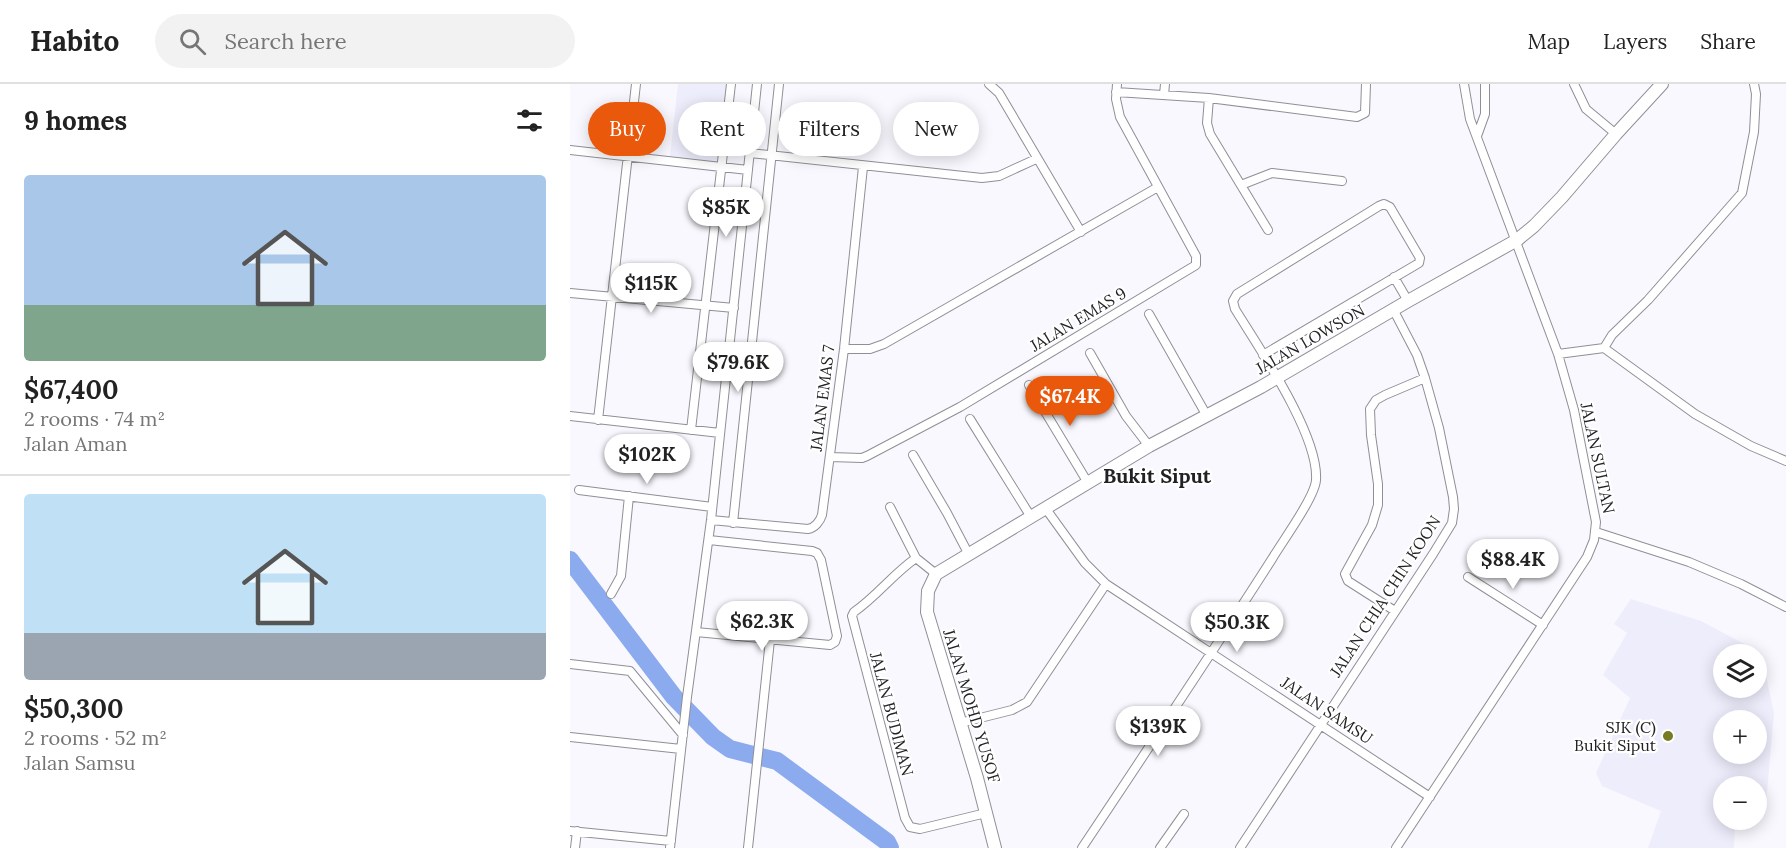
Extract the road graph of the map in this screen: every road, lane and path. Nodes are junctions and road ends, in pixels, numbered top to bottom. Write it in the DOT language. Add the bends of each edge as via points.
graph roads {
  1 [pos="636,84"];
  2 [pos="731,84"];
  3 [pos="757,84"];
  4 [pos="779,84"];
  5 [pos="989,84"];
  6 [pos="1165,84"];
  7 [pos="1366,84"];
  8 [pos="1464,84"];
  9 [pos="1485,84"];
  10 [pos="1574,84"];
  11 [pos="1662,84"];
  12 [pos="1754,84"];
  13 [pos="1117,88"];
  14 [pos="1164,95"];
  15 [pos="1209,98"];
  16 [pos="755,102"];
  17 [pos="1616,134"];
  18 [pos="1477,136"];
  19 [pos="570,150"];
  20 [pos="750,156"];
  21 [pos="766,156"];
  22 [pos="627,157"];
  23 [pos="772,157"];
  24 [pos="1036,159"];
  25 [pos="721,166"];
  26 [pos="863,166"];
  27 [pos="748,170"];
  28 [pos="1342,181"];
  29 [pos="1241,185"];
  30 [pos="1158,187"];
  31 [pos="1268,230"];
  32 [pos="1081,232"];
  33 [pos="1517,240"];
  34 [pos="1394,277"];
  35 [pos="570,293"];
  36 [pos="611,297"];
  37 [pos="1407,301"];
  38 [pos="704,306"];
  39 [pos="734,308"];
  40 [pos="1394,309"];
  41 [pos="1149,314"];
  42 [pos="1604,348"];
  43 [pos="844,349"];
  44 [pos="1090,353"];
  45 [pos="1558,354"];
  46 [pos="1263,355"];
  47 [pos="1277,378"];
  48 [pos="1425,378"];
  49 [pos="1029,385"];
  50 [pos="570,416"];
  51 [pos="1207,416"];
  52 [pos="970,419"];
  53 [pos="598,420"];
  54 [pos="691,430"];
  55 [pos="720,433"];
  56 [pos="1149,447"];
  57 [pos="913,455"];
  58 [pos="830,457"];
  59 [pos="1786,461"];
  60 [pos="1088,483"];
  61 [pos="579,490"];
  62 [pos="629,496"];
  63 [pos="712,507"];
  64 [pos="890,507"];
  65 [pos="1046,509"];
  66 [pos="1031,517"];
  67 [pos="711,520"];
  68 [pos="733,523"];
  69 [pos="1596,532"];
  70 [pos="709,540"];
  71 [pos="968,553"];
  72 [pos="916,558"];
  73 [pos="936,574"];
  74 [pos="1468,577"];
  75 [pos="1107,584"];
  76 [pos="611,594"];
  77 [pos="1786,607"];
  78 [pos="1395,612"];
  79 [pos="1544,625"];
  80 [pos="696,632"];
  81 [pos="770,640"];
  82 [pos="1213,652"];
  83 [pos="570,664"];
  84 [pos="960,723"];
  85 [pos="1321,723"];
  86 [pos="683,735"];
  87 [pos="570,737"];
  88 [pos="681,749"];
  89 [pos="1430,796"];
  90 [pos="986,813"];
  91 [pos="1184,814"];
  92 [pos="573,831"];
  93 [pos="670,844"];
  94 [pos="575,848"];
  95 [pos="748,848"];
  96 [pos="995,848"];
  97 [pos="1082,848"];
  98 [pos="1160,848"];
  99 [pos="1240,848"];
  100 [pos="1396,848"];
  1 -- 22 [label="street"];
  2 -- 25 [label="street"];
  3 -- 16 [label="street"];
  4 -- 23 [label="street"];
  5 -- 24 [label="street" via="999,93"];
  6 -- 14 [label="street"];
  7 -- 15 [label="street" via="1365,113 1357,117"];
  8 -- 18 [label="street, JALAN SULTAN"];
  9 -- 18 [label="street" via="1485,114"];
  10 -- 17 [label="street" via="1587,109"];
  11 -- 17 [label="street, JALAN LOWSON"];
  12 -- 42 [label="street" via="1754,132 1742,193"];
  13 -- 14 [label="street"];
  13 -- 30 [label="street" via="1120,117"];
  14 -- 15 [label="street"];
  15 -- 29 [label="street" via="1210,134"];
  17 -- 33 [label="street, JALAN LOWSON" via="1562,197"];
  18 -- 33 [label="street, JALAN SULTAN"];
  19 -- 22 [label="street"];
  20 -- 27 [label="street"];
  21 -- 23 [label="street"];
  22 -- 25 [label="street"];
  22 -- 36 [label="street"];
  23 -- 26 [label="street"];
  23 -- 68 [label="street"];
  24 -- 26 [label="street" via="991,178"];
  24 -- 32 [label="street"];
  25 -- 27 [label="street"];
  25 -- 38 [label="street"];
  26 -- 43 [label="street, JALAN EMAS 7"];
  27 -- 39 [label="street"];
  28 -- 29 [label="street" via="1272,173"];
  29 -- 31 [label="street"];
  30 -- 32 [label="street"];
  30 -- 58 [label="street, JALAN EMAS 9" via="1196,256 1196,265 970,401 888,445 862,458"];
  32 -- 43 [label="street" via="884,344 870,349"];
  33 -- 37 [label="street, JALAN LOWSON"];
  33 -- 45 [label="street, JALAN SULTAN"];
  34 -- 37 [label="street"];
  34 -- 46 [label="street"];
  34 -- 46 [label="street" via="1419,263 1420,258 1390,207 1384,204 1237,294 1233,301 1235,309"];
  35 -- 36 [label="street"];
  36 -- 38 [label="street"];
  36 -- 53 [label="street"];
  37 -- 40 [label="street, JALAN LOWSON"];
  38 -- 39 [label="street"];
  38 -- 54 [label="street"];
  39 -- 55 [label="street"];
  40 -- 47 [label="street, JALAN LOWSON"];
  40 -- 48 [label="street, JALAN CHIA CHIN KOON"];
  41 -- 51 [label="street"];
  42 -- 45 [label="street"];
  42 -- 59 [label="street" via="1695,414"];
  43 -- 58 [label="street, JALAN EMAS 7"];
  44 -- 56 [label="street"];
  45 -- 69 [label="street, JALAN SULTAN" via="1595,508"];
  46 -- 47 [label="street"];
  47 -- 51 [label="street, JALAN LOWSON"];
  47 -- 82 [label="street" via="1312,452 1316,483"];
  48 -- 78 [label="street, JALAN CHIA CHIN KOON" via="1441,438 1454,516"];
  48 -- 78 [label="street" via="1384,395 1370,409 1378,505 1372,525 1345,574 1348,581"];
  49 -- 60 [label="street"];
  50 -- 53 [label="street"];
  51 -- 56 [label="street, JALAN LOWSON"];
  52 -- 66 [label="street"];
  53 -- 54 [label="street"];
  54 -- 55 [label="street"];
  55 -- 63 [label="street"];
  56 -- 60 [label="street, JALAN LOWSON"];
  57 -- 71 [label="street"];
  58 -- 68 [label="street, JALAN EMAS 7" via="822,515 812,528"];
  60 -- 65 [label="street, JALAN LOWSON"];
  61 -- 62 [label="street"];
  62 -- 63 [label="street"];
  62 -- 76 [label="street" via="621,576"];
  63 -- 67 [label="street"];
  64 -- 72 [label="street"];
  65 -- 66 [label="street, JALAN LOWSON"];
  65 -- 75 [label="street, JALAN SAMSU" via="1085,563"];
  66 -- 71 [label="street, JALAN LOWSON"];
  67 -- 68 [label="street, JALAN EMAS 7"];
  67 -- 70 [label="street"];
  69 -- 77 [label="street" via="1696,565"];
  69 -- 79 [label="street, JALAN SULTAN" via="1587,557"];
  70 -- 80 [label="street"];
  70 -- 81 [label="street" via="817,553 837,636 835,642 830,645"];
  71 -- 73 [label="street, JALAN LOWSON"];
  72 -- 73 [label="street"];
  72 -- 90 [label="street, JALAN BUDIMAN" via="852,616 905,818 910,827 920,829"];
  73 -- 84 [label="street, JALAN MOHD YUSOF" via="928,591 927,612"];
  74 -- 79 [label="street"];
  75 -- 82 [label="street, JALAN SAMSU"];
  75 -- 84 [label="street" via="1027,702 1012,710"];
  78 -- 85 [label="street, JALAN CHIA CHIN KOON"];
  79 -- 89 [label="street, JALAN SULTAN"];
  80 -- 81 [label="street"];
  80 -- 86 [label="street"];
  81 -- 95 [label="street"];
  82 -- 85 [label="street, JALAN SAMSU"];
  82 -- 97 [label="street"];
  83 -- 86 [label="street" via="630,671"];
  84 -- 90 [label="street, JALAN MOHD YUSOF"];
  85 -- 89 [label="street, JALAN SAMSU"];
  85 -- 99 [label="street, JALAN CHIA CHIN KOON"];
  86 -- 88 [label="street"];
  87 -- 88 [label="street"];
  88 -- 93 [label="street"];
  89 -- 100 [label="street, JALAN SULTAN"];
  90 -- 96 [label="street, JALAN MOHD YUSOF"];
  91 -- 98 [label="street"];
  92 -- 93 [label="street"];
  92 -- 94 [label="street"];
}
